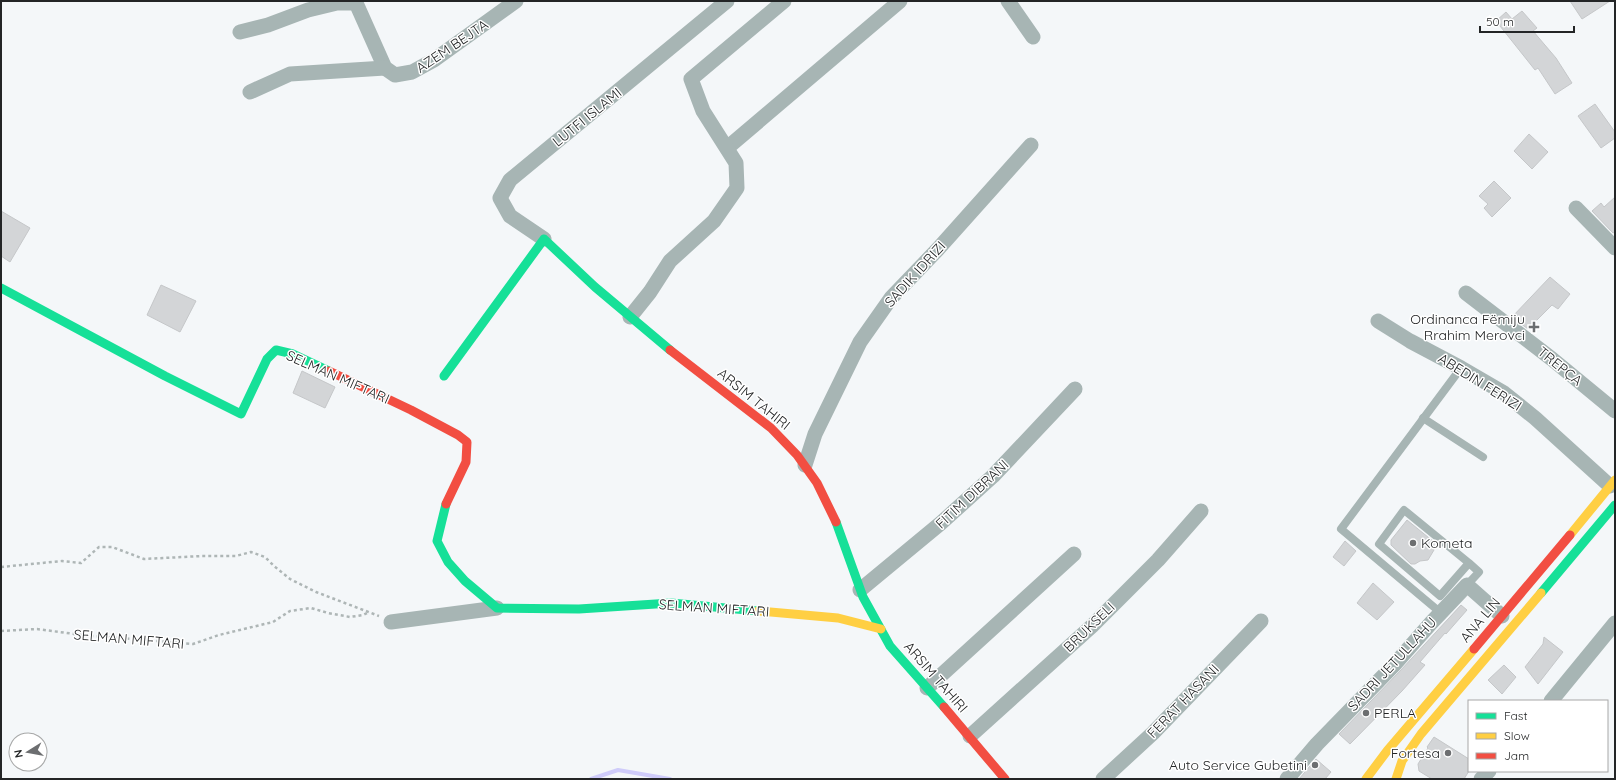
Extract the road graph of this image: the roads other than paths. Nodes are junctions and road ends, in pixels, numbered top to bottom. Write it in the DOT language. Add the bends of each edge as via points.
graph roads {
  1 [pos="516,1"];
  2 [pos="727,1"];
  3 [pos="784,1"];
  4 [pos="900,1"];
  5 [pos="1008,1"];
  6 [pos="240,32"];
  7 [pos="1033,37"];
  8 [pos="385,68"];
  9 [pos="250,92"];
  10 [pos="1031,145"];
  11 [pos="727,148"];
  12 [pos="1576,208"];
  13 [pos="544,239"];
  14 [pos="1615,248"];
  15 [pos="1,288"];
  16 [pos="1466,293"];
  17 [pos="630,316"];
  18 [pos="1378,321"];
  19 [pos="1461,368"];
  20 [pos="444,376"];
  21 [pos="1075,389"];
  22 [pos="1615,412"];
  23 [pos="1423,418"];
  24 [pos="1483,457"];
  25 [pos="805,465"];
  26 [pos="1612,483"];
  27 [pos="1615,505"];
  28 [pos="1201,511"];
  29 [pos="1074,554"];
  30 [pos="1469,563"];
  31 [pos="1467,585"];
  32 [pos="860,590"];
  33 [pos="496,608"];
  34 [pos="1441,612"];
  35 [pos="1502,616"];
  36 [pos="1261,621"];
  37 [pos="391,622"];
  38 [pos="1615,624"];
  39 [pos="881,629"];
  40 [pos="927,688"];
  41 [pos="1552,700"];
  42 [pos="970,736"];
  43 [pos="1389,778"];
  44 [pos="1005,779"];
  45 [pos="1103,779"];
  46 [pos="1287,779"];
  47 [pos="1366,779"];
  1 -- 8 [label="street, AZEM BEJTA" via="434,60 412,72 395,76"];
  2 -- 13 [label="street, LUTFI ISLAMI" via="510,180 500,198 510,216"];
  3 -- 11 [label="street" via="691,79 703,111"];
  4 -- 11 [label="street"];
  5 -- 7 [label="street"];
  6 -- 8 [label="street" via="268,26 308,10 337,3 356,3"];
  8 -- 9 [label="street, AZEM BEJTA" via="290,74"];
  10 -- 25 [label="street, SADIK IDRIZI" via="938,249 890,298 860,342 815,434"];
  11 -- 17 [label="street" via="736,163 737,188 714,220 670,261 650,292"];
  12 -- 14 [label="street"];
  13 -- 17 [label="street, ARSIM TAHIRI"];
  13 -- 20 [label="street"];
  15 -- 33 [label="street, SELMAN MIFTARI" via="158,373 241,414 268,359 276,350 293,354 458,435 467,442 466,462 444,508 437,541 448,562 464,581"];
  16 -- 22 [label="street, TREPÇA" via="1552,359"];
  17 -- 25 [label="street, ARSIM TAHIRI" via="682,360 771,428"];
  18 -- 19 [label="street, ABEDIN FERIZI"];
  19 -- 23 [label="lane"];
  19 -- 26 [label="street, ABEDIN FERIZI" via="1504,393"];
  21 -- 32 [label="street, FITIM DIBRANI" via="994,476"];
  23 -- 24 [label="lane"];
  23 -- 34 [label="lane" via="1341,528"];
  25 -- 32 [label="street, ARSIM TAHIRI" via="834,517"];
  26 -- 35 [label="street, ANA LIN"];
  27 -- 43 [label="street, ANA LIN" via="1421,734"];
  28 -- 42 [label="street, BRUKSELI" via="1158,560 1092,626"];
  29 -- 40 [label="street"];
  30 -- 30 [label="lane" via="1440,596 1379,544 1404,510"];
  30 -- 31 [label="lane" via="1479,572"];
  31 -- 34 [label="street, SADRI JETULLAHU"];
  31 -- 35 [label="street"];
  32 -- 39 [label="street, ARSIM TAHIRI"];
  33 -- 37 [label="street, SELMAN MIFTARI"];
  33 -- 39 [label="street, SELMAN MIFTARI" via="580,610 671,603 838,618"];
  34 -- 46 [label="street, SADRI JETULLAHU" via="1394,666 1317,744"];
  35 -- 47 [label="street, ANA LIN"];
  36 -- 45 [label="street, FERAT HASANI" via="1153,733"];
  38 -- 41 [label="street"];
  39 -- 40 [label="street, ARSIM TAHIRI" via="890,646"];
  40 -- 42 [label="street, ARSIM TAHIRI"];
  42 -- 44 [label="street, ARSIM TAHIRI"];
  43 -- 47 [label="street" via="1377,776"];
}
